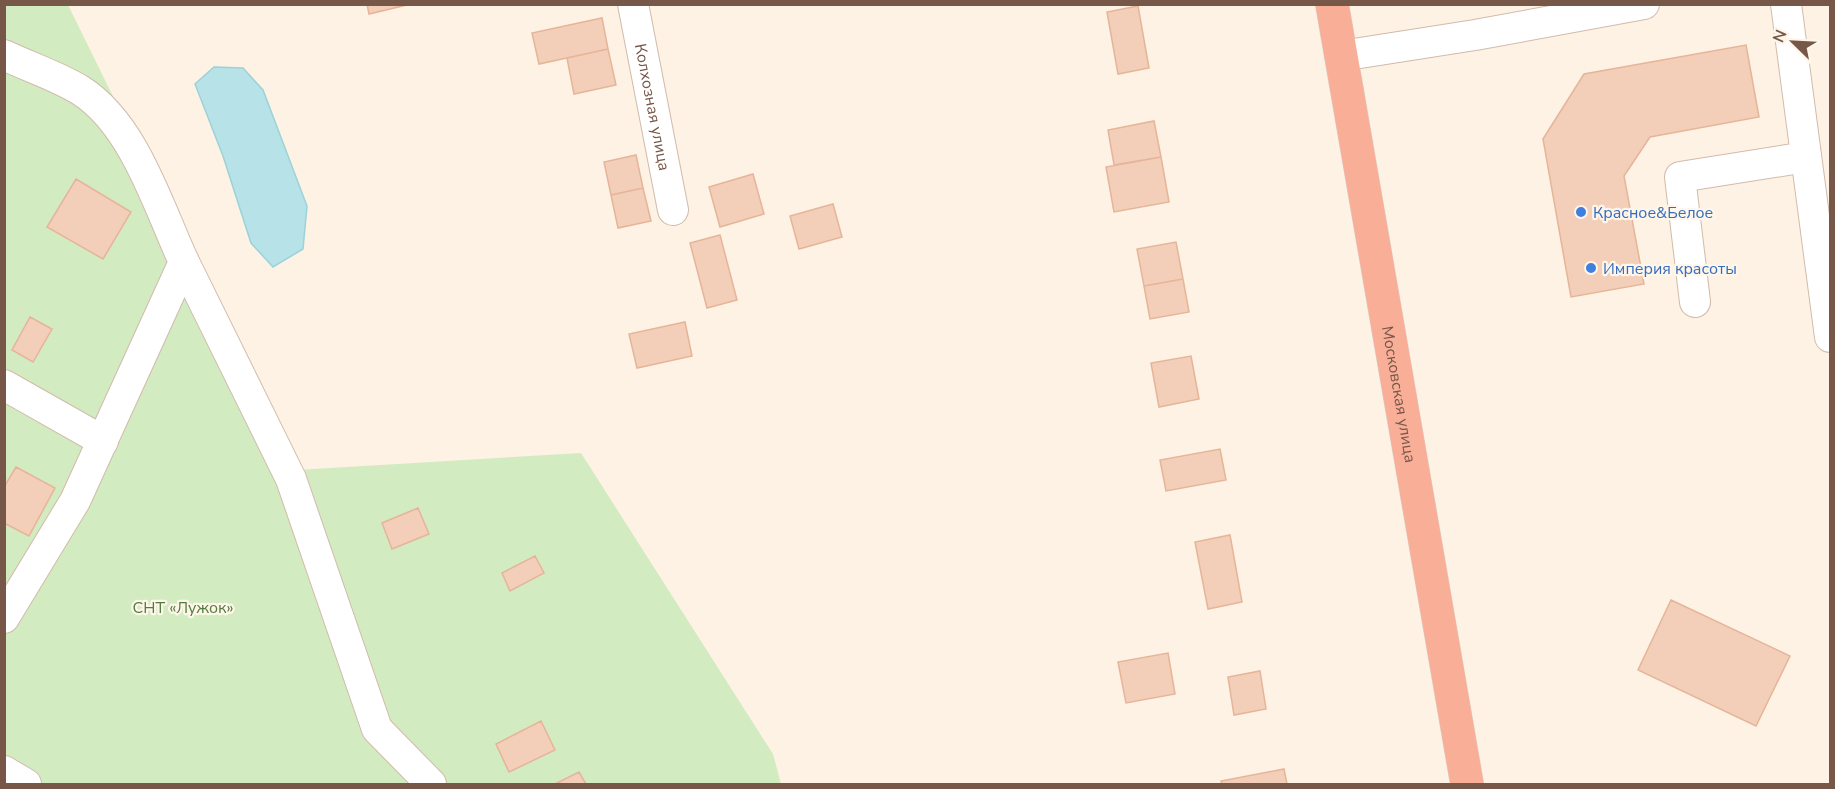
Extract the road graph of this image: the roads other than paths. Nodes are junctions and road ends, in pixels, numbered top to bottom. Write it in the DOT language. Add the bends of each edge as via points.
graph roads {
  1 [pos="633,4"];
  2 [pos="1332,4"];
  3 [pos="1644,4"];
  4 [pos="1786,4"];
  5 [pos="4,55"];
  6 [pos="1341,56"];
  7 [pos="1806,157"];
  8 [pos="673,210"];
  9 [pos="184,262"];
  10 [pos="1695,302"];
  11 [pos="1830,337"];
  12 [pos="4,385"];
  13 [pos="103,441"];
  14 [pos="4,618"];
  15 [pos="4,771"];
  16 [pos="26,784"];
  17 [pos="431,784"];
  18 [pos="1467,784"];
  1 -- 8 [label="street, Колхозная улица"];
  2 -- 6 [label="highway, Московская улица"];
  3 -- 6 [label="street"];
  4 -- 7 [label="street"];
  5 -- 9 [label="street" via="80,91 107,113 134,150"];
  6 -- 18 [label="highway, Московская улица"];
  7 -- 10 [label="street" via="1680,177"];
  7 -- 11 [label="street"];
  9 -- 13 [label="street"];
  9 -- 17 [label="street" via="291,479 377,729"];
  12 -- 13 [label="street"];
  13 -- 14 [label="street" via="75,501"];
  15 -- 16 [label="street"];
}
